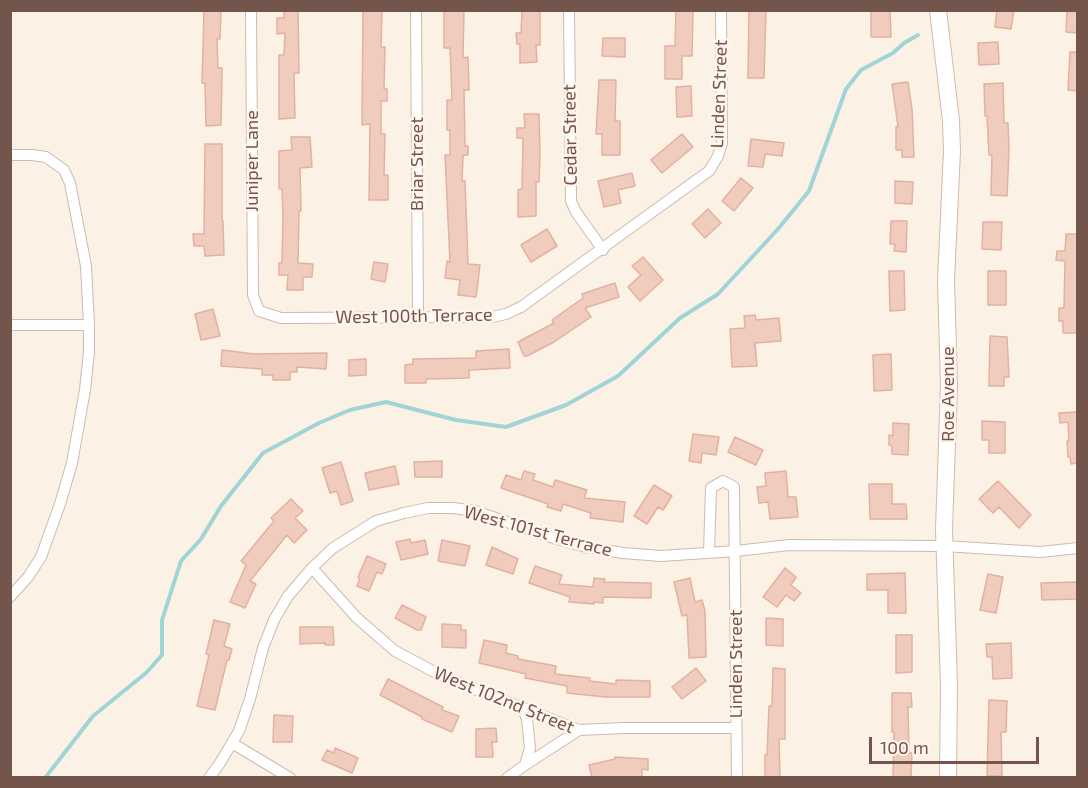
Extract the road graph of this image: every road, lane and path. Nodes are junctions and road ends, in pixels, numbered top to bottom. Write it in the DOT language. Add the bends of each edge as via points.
graph roads {
  1 [pos="251,10"];
  2 [pos="416,10"];
  3 [pos="569,10"];
  4 [pos="721,10"];
  5 [pos="938,10"];
  6 [pos="10,155"];
  7 [pos="706,174"];
  8 [pos="603,250"];
  9 [pos="259,311"];
  10 [pos="418,317"];
  11 [pos="10,325"];
  12 [pos="89,325"];
  13 [pos="944,546"];
  14 [pos="1077,548"];
  15 [pos="736,552"];
  16 [pos="710,553"];
  17 [pos="312,568"];
  18 [pos="10,597"];
  19 [pos="523,709"];
  20 [pos="736,728"];
  21 [pos="579,730"];
  22 [pos="232,742"];
  23 [pos="525,765"];
  24 [pos="209,777"];
  25 [pos="290,777"];
  26 [pos="507,777"];
  27 [pos="736,777"];
  28 [pos="948,777"];
  1 -- 9 [label="street, Juniper Lane" via="253,295"];
  2 -- 10 [label="street, Briar Street"];
  3 -- 8 [label="street, Cedar Street" via="572,201"];
  4 -- 7 [label="street, Linden Street" via="722,142"];
  5 -- 13 [label="main road, Roe Avenue" via="952,151 946,280 950,386"];
  6 -- 12 [label="street" via="46,158 64,170 86,266"];
  7 -- 8 [label="street, West 100th Terrace"];
  8 -- 10 [label="street, West 100th Terrace" via="506,314"];
  9 -- 10 [label="street, West 100th Terrace" via="280,318"];
  11 -- 12 [label="street"];
  12 -- 18 [label="street" via="85,390 72,463 41,557"];
  13 -- 14 [label="street, West 101st Terrace" via="1040,552"];
  13 -- 15 [label="street, West 101st Terrace" via="789,545"];
  13 -- 28 [label="main road, Roe Avenue"];
  15 -- 16 [label="street, West 101st Terrace"];
  15 -- 16 [label="street" via="734,487 723,482 711,488"];
  15 -- 20 [label="street, Linden Street"];
  16 -- 17 [label="street, West 101st Terrace" via="623,553 557,539 475,511 428,508 376,521 333,548"];
  17 -- 19 [label="street, West 102nd Street" via="357,618 394,651 444,677"];
  17 -- 22 [label="street, West 101st Terrace" via="274,620 246,713"];
  19 -- 21 [label="street, West 102nd Street"];
  19 -- 23 [label="street" via="530,748"];
  20 -- 21 [label="street, West 102nd Street"];
  20 -- 27 [label="street, Linden Street"];
  21 -- 23 [label="street"];
  22 -- 24 [label="street, West 101st Terrace"];
  22 -- 25 [label="street"];
  23 -- 26 [label="street"];
}
